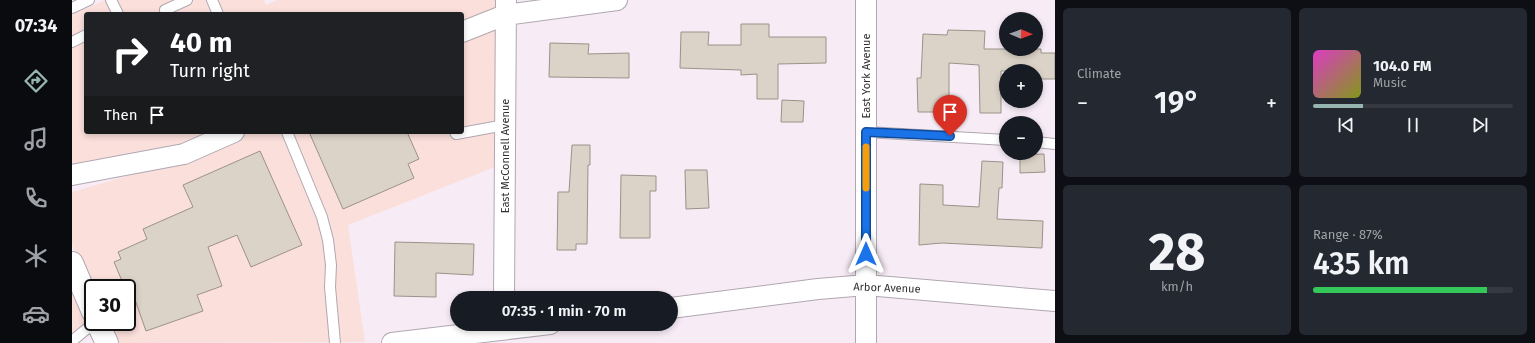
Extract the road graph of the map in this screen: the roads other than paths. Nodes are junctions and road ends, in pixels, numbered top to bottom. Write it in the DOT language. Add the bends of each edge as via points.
graph roads {
  1 [pos="89,0"];
  2 [pos="111,0"];
  3 [pos="187,0"];
  4 [pos="212,0"];
  5 [pos="617,0"];
  6 [pos="866,0"];
  7 [pos="506,7"];
  8 [pos="72,8"];
  9 [pos="117,12"];
  10 [pos="166,12"];
  11 [pos="217,12"];
  12 [pos="464,31"];
  13 [pos="84,36"];
  14 [pos="72,42"];
  15 [pos="505,124"];
  16 [pos="464,132"];
  17 [pos="866,132"];
  18 [pos="224,134"];
  19 [pos="288,134"];
  20 [pos="999,140"];
  21 [pos="1043,143"];
  22 [pos="1055,144"];
  23 [pos="72,175"];
  24 [pos="72,263"];
  25 [pos="866,285"];
  26 [pos="84,291"];
  27 [pos="504,291"];
  28 [pos="1055,301"];
  29 [pos="678,307"];
  30 [pos="85,331"];
  31 [pos="101,331"];
  32 [pos="505,332"];
  33 [pos="72,341"];
  34 [pos="107,343"];
  35 [pos="335,343"];
  36 [pos="392,343"];
  37 [pos="866,343"];
  1 -- 8 [label="lane"];
  2 -- 9 [label="lane"];
  3 -- 10 [label="lane"];
  4 -- 11 [label="lane"];
  5 -- 7 [label="street"];
  6 -- 17 [label="street, East York Avenue"];
  7 -- 12 [label="street"];
  7 -- 15 [label="street, East McConnell Avenue"];
  13 -- 14 [label="lane"];
  15 -- 16 [label="lane"];
  15 -- 27 [label="street, East McConnell Avenue"];
  17 -- 20 [label="lane"];
  17 -- 25 [label="street, East York Avenue"];
  18 -- 23 [label="street" via="184,154"];
  19 -- 35 [label="lane" via="322,216 328,240"];
  21 -- 22 [label="lane"];
  24 -- 26 [label="main road"];
  25 -- 28 [label="street, Arbor Avenue"];
  25 -- 29 [label="street, Arbor Avenue"];
  25 -- 37 [label="street, East York Avenue"];
  30 -- 33 [label="lane"];
  31 -- 34 [label="main road"];
  32 -- 36 [label="street"];
}
